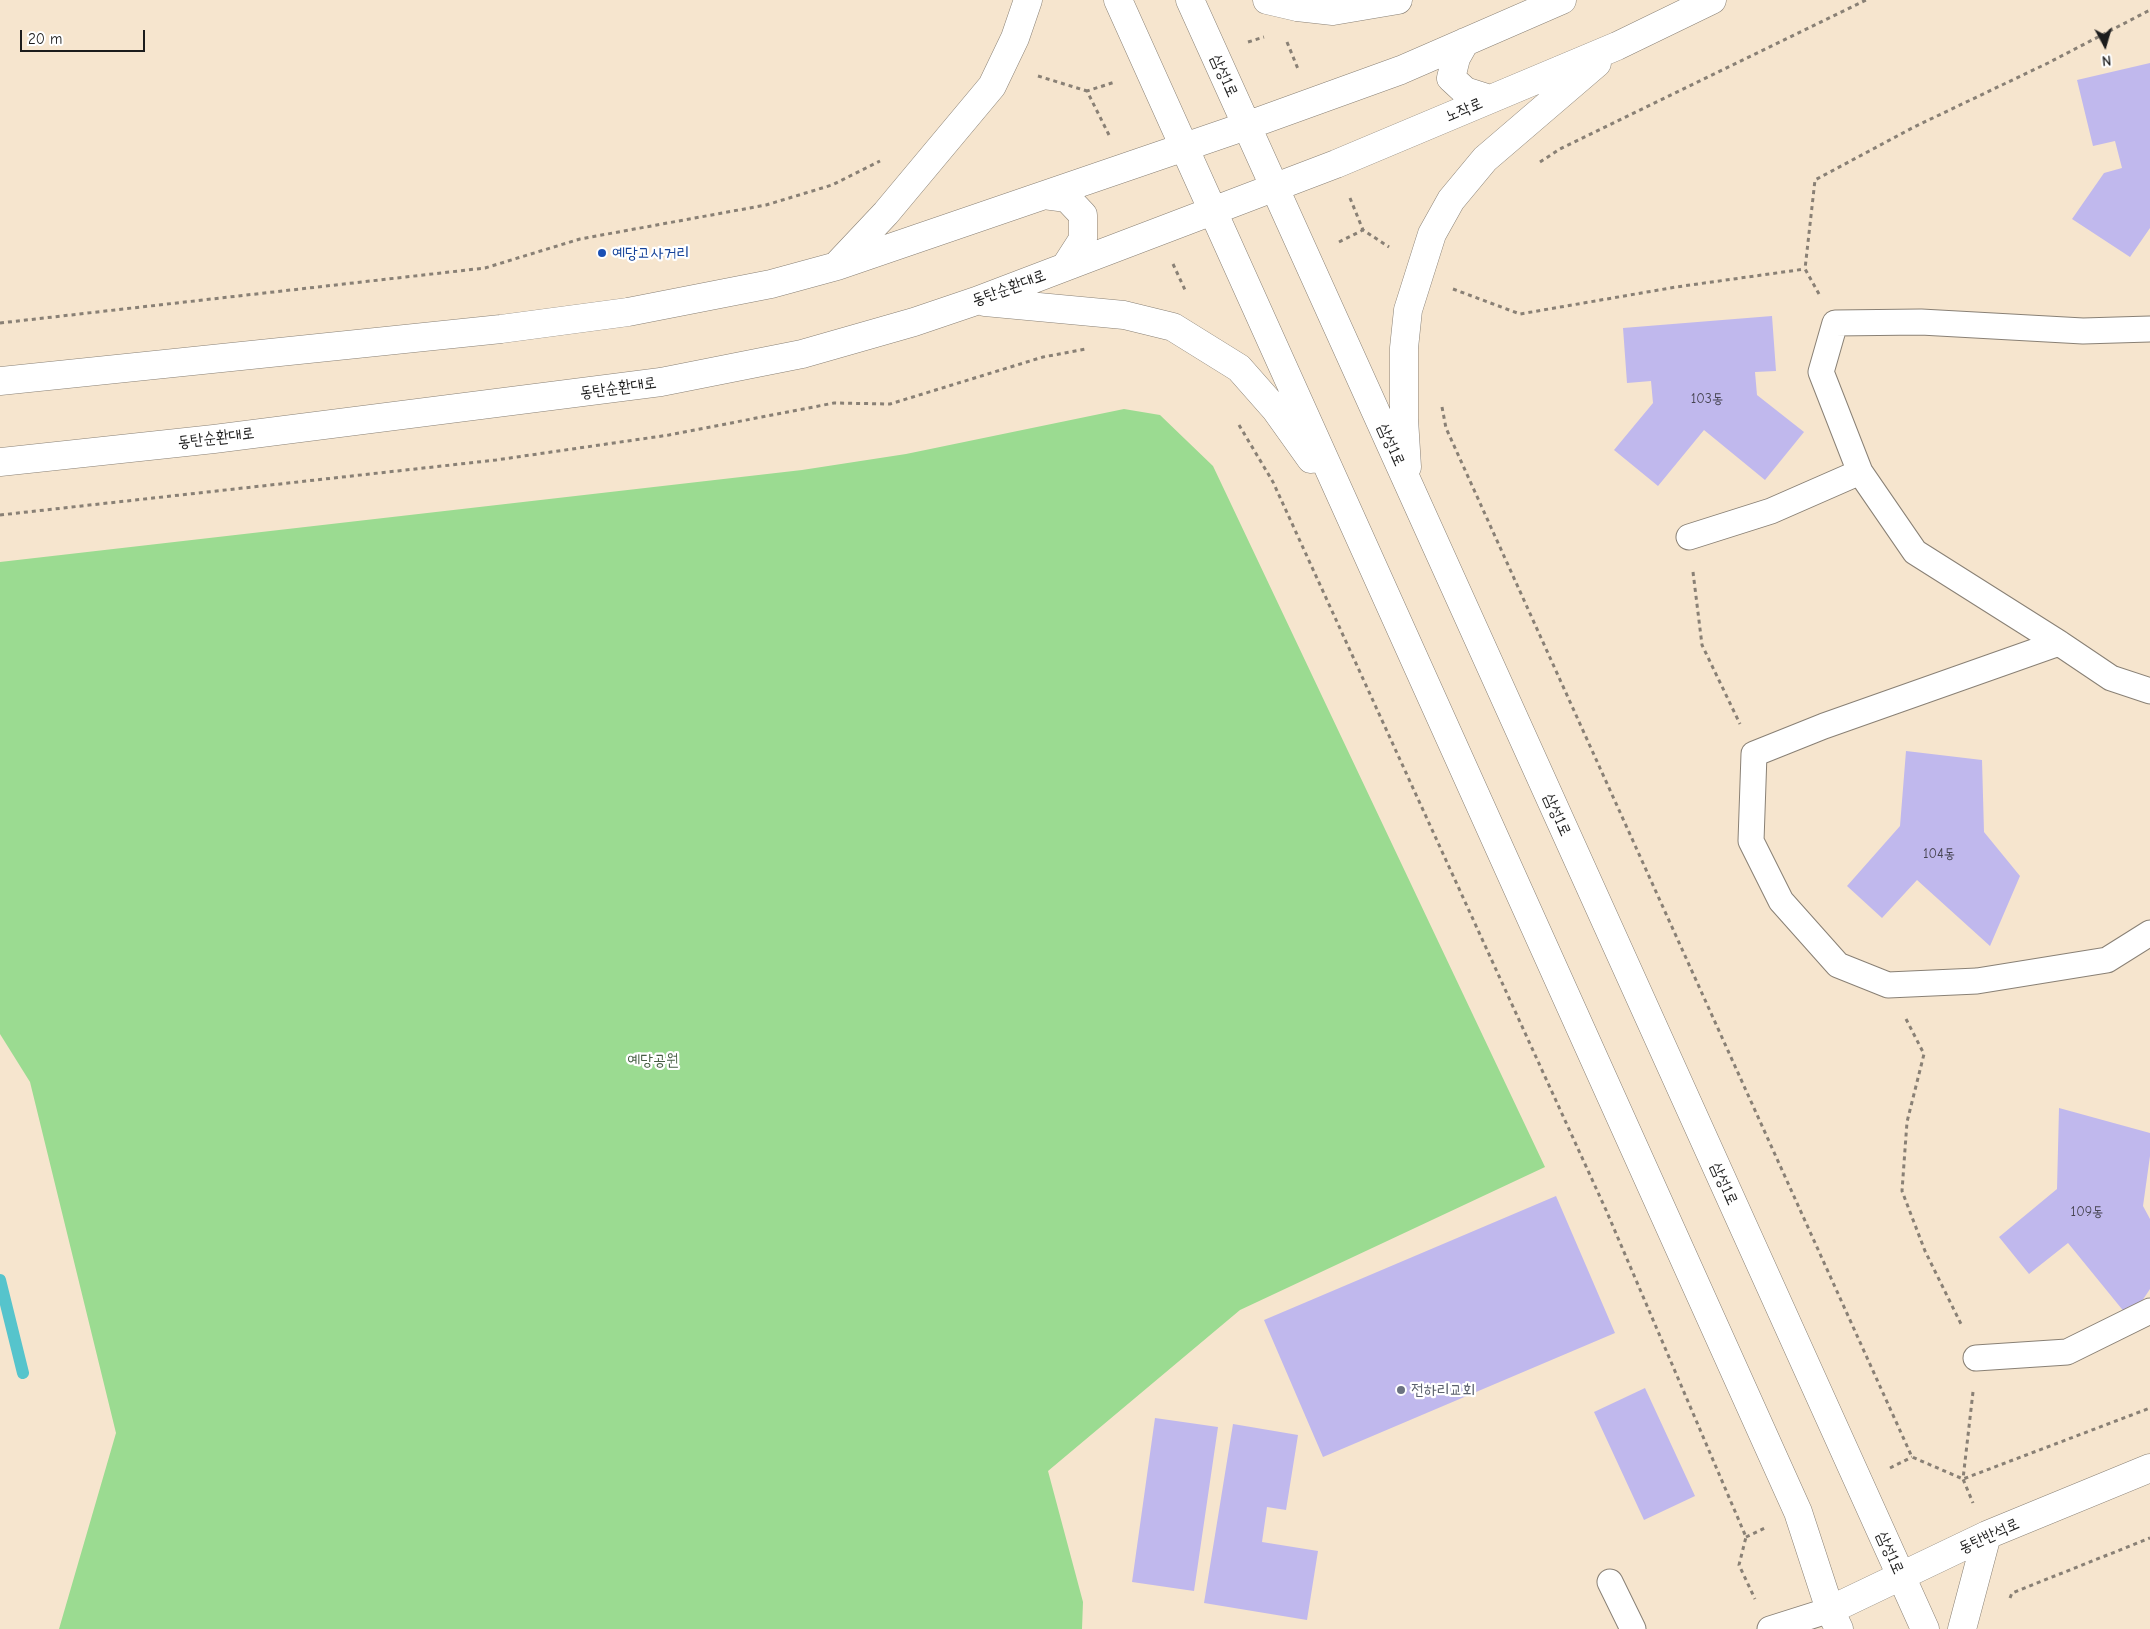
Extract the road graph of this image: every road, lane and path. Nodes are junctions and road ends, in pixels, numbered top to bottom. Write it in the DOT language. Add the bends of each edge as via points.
graph roads {
  1 [pos="1028,0"];
  2 [pos="1118,0"];
  3 [pos="1190,0"];
  4 [pos="1267,0"];
  5 [pos="1398,0"];
  6 [pos="1562,0"];
  7 [pos="1712,0"];
  8 [pos="1866,0"];
  9 [pos="2150,10"];
  10 [pos="1465,42"];
  11 [pos="1617,46"];
  12 [pos="1490,99"];
  13 [pos="1246,126"];
  14 [pos="1184,147"];
  15 [pos="888,155"];
  16 [pos="1536,165"];
  17 [pos="1274,188"];
  18 [pos="1044,195"];
  19 [pos="1213,212"];
  20 [pos="837,266"];
  21 [pos="1065,267"];
  22 [pos="1805,269"];
  23 [pos="1449,288"];
  24 [pos="976,301"];
  25 [pos="0,323"];
  26 [pos="1835,323"];
  27 [pos="2150,330"];
  28 [pos="1095,348"];
  29 [pos="0,381"];
  30 [pos="1441,402"];
  31 [pos="1234,420"];
  32 [pos="0,462"];
  33 [pos="1860,472"];
  34 [pos="1409,486"];
  35 [pos="1350,513"];
  36 [pos="0,515"];
  37 [pos="1689,537"];
  38 [pos="2060,643"];
  39 [pos="2150,691"];
  40 [pos="1754,754"];
  41 [pos="2150,933"];
  42 [pos="1888,985"];
  43 [pos="2150,1311"];
  44 [pos="1976,1358"];
  45 [pos="2150,1408"];
  46 [pos="2150,1468"];
  47 [pos="1963,1479"];
  48 [pos="1987,1535"];
  49 [pos="2150,1538"];
  50 [pos="1739,1566"];
  51 [pos="1901,1577"];
  52 [pos="1610,1582"];
  53 [pos="2012,1593"];
  54 [pos="1834,1619"];
  55 [pos="1633,1629"];
  56 [pos="1770,1629"];
  57 [pos="1924,1629"];
  58 [pos="1962,1629"];
  1 -- 20 [label="street" via="1015,38 992,86 886,213"];
  2 -- 14 [label="street"];
  3 -- 13 [label="street, 삼성1로"];
  4 -- 5 [label="street" via="1333,11"];
  6 -- 10 [label="street"];
  7 -- 11 [label="street, 노작로"];
  8 -- 16 [label="path" via="1560,149"];
  9 -- 22 [label="path" via="1815,180"];
  10 -- 12 [label="street" via="1456,58 1451,78 1466,92"];
  10 -- 13 [label="street" via="1401,70"];
  11 -- 12 [label="street, 노작로"];
  11 -- 34 [label="street" via="1485,159 1451,200 1432,234 1408,310 1404,348 1404,419"];
  12 -- 17 [label="street, 노작로"];
  13 -- 14 [label="street"];
  13 -- 17 [label="street, 삼성1로"];
  14 -- 18 [label="street"];
  14 -- 19 [label="street"];
  15 -- 25 [label="path" via="832,185 766,205 580,239 485,268"];
  17 -- 19 [label="street, 노작로"];
  17 -- 34 [label="street, 삼성1로"];
  18 -- 20 [label="street"];
  18 -- 21 [label="street" via="1067,198 1082,215 1083,239"];
  19 -- 21 [label="street, 동탄순환대로"];
  19 -- 35 [label="street"];
  20 -- 29 [label="street" via="771,284 628,312 491,330"];
  21 -- 24 [label="street, 동탄순환대로"];
  22 -- 23 [label="path" via="1520,314"];
  22 -- 26 [label="path"];
  24 -- 32 [label="street, 동탄순환대로" via="802,354 661,382"];
  24 -- 35 [label="street" via="1124,315 1173,326 1238,368 1276,410"];
  26 -- 27 [label="lane" via="1921,322 2083,331"];
  26 -- 33 [label="lane" via="1821,372"];
  28 -- 36 [label="path" via="1043,357 890,404 834,403 670,435 496,460"];
  30 -- 47 [label="path" via="1450,437 1912,1457"];
  31 -- 50 [label="path" via="1273,482 1606,1210 1746,1537"];
  33 -- 37 [label="lane" via="1771,511"];
  33 -- 38 [label="lane" via="1915,552"];
  34 -- 51 [label="street, 삼성1로"];
  35 -- 54 [label="street" via="1798,1512"];
  37 -- 40 [label="path" via="1702,645"];
  38 -- 39 [label="lane" via="2110,678"];
  38 -- 40 [label="lane"];
  40 -- 42 [label="lane" via="1751,841 1782,901 1838,965"];
  41 -- 42 [label="lane" via="2107,960 1977,981"];
  42 -- 44 [label="path" via="1924,1054 1907,1122 1902,1191 1925,1251"];
  43 -- 44 [label="lane" via="2067,1352"];
  44 -- 47 [label="path"];
  45 -- 47 [label="path"];
  46 -- 48 [label="street, 동탄반석로"];
  48 -- 51 [label="street, 동탄반석로"];
  48 -- 58 [label="street"];
  49 -- 53 [label="path"];
  51 -- 54 [label="street, 동탄반석로"];
  51 -- 57 [label="street, 삼성1로"];
  52 -- 55 [label="lane"];
  54 -- 56 [label="lane"];
}
